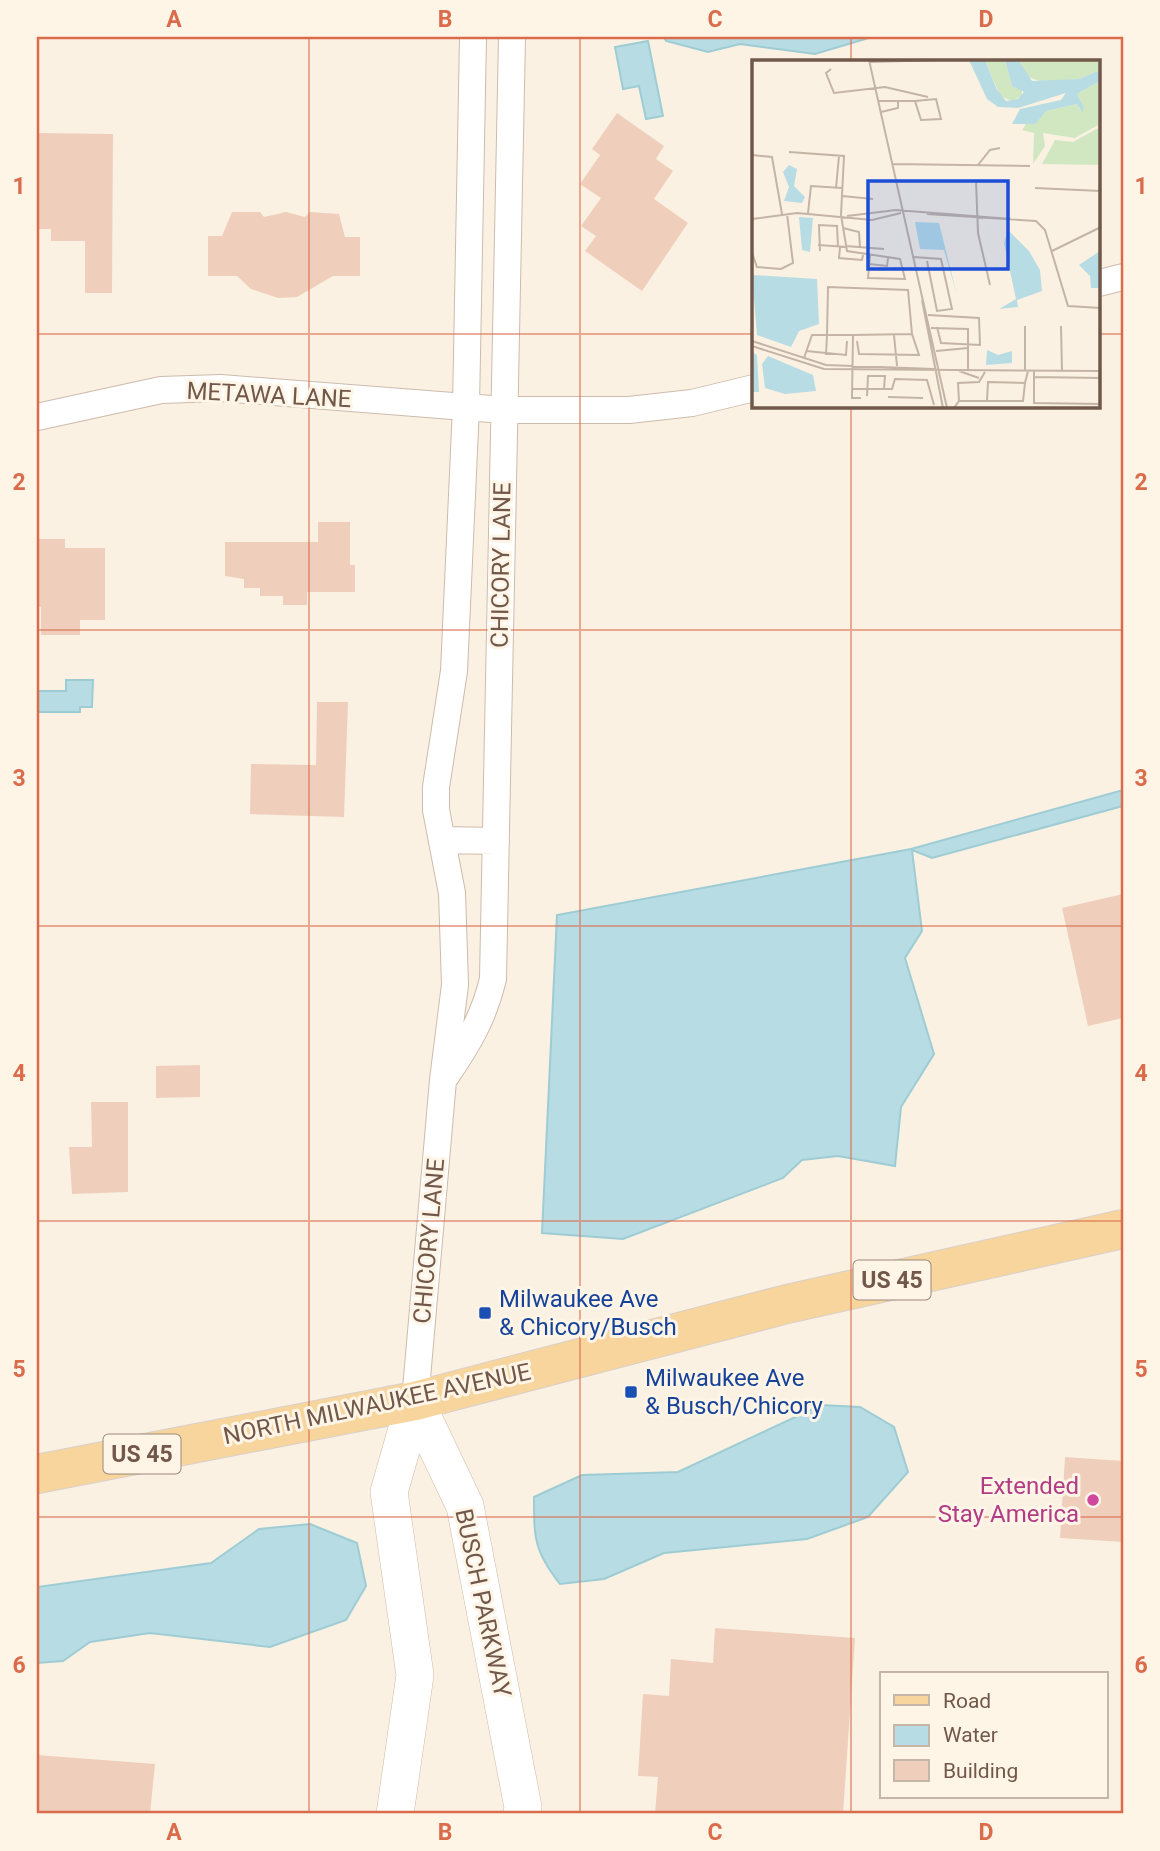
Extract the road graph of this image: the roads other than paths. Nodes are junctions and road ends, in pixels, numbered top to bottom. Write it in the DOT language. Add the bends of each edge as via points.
graph roads {
  1 [pos="473,37"];
  2 [pos="512,37"];
  3 [pos="1123,277"];
  4 [pos="1100,283"];
  5 [pos="752,388"];
  6 [pos="466,407"];
  7 [pos="504,410"];
  8 [pos="37,417"];
  9 [pos="443,840"];
  10 [pos="496,841"];
  11 [pos="443,1080"];
  12 [pos="1123,1229"];
  13 [pos="415,1401"];
  14 [pos="37,1474"];
  15 [pos="395,1814"];
  16 [pos="522,1814"];
  1 -- 6 [label="street, CHICORY LANE"];
  2 -- 7 [label="street, CHICORY LANE"];
  3 -- 4 [label="street"];
  5 -- 7 [label="street, METAWA LANE" via="629,410"];
  6 -- 7 [label="street, METAWA LANE"];
  6 -- 8 [label="street, METAWA LANE" via="221,388 161,390"];
  6 -- 9 [label="street, CHICORY LANE" via="454,671 436,787"];
  7 -- 10 [label="street, CHICORY LANE"];
  9 -- 10 [label="street"];
  9 -- 11 [label="street, CHICORY LANE" via="452,893 455,985"];
  10 -- 11 [label="street, CHICORY LANE" via="493,979 473,1037"];
  11 -- 13 [label="street, CHICORY LANE"];
  12 -- 13 [label="main road, NORTH MILWAUKEE AVENUE / US 45" via="779,1306"];
  13 -- 14 [label="main road, NORTH MILWAUKEE AVENUE / US 45"];
  13 -- 15 [label="street" via="388,1492 415,1675"];
  13 -- 16 [label="street, BUSCH PARKWAY" via="465,1507"];
}
